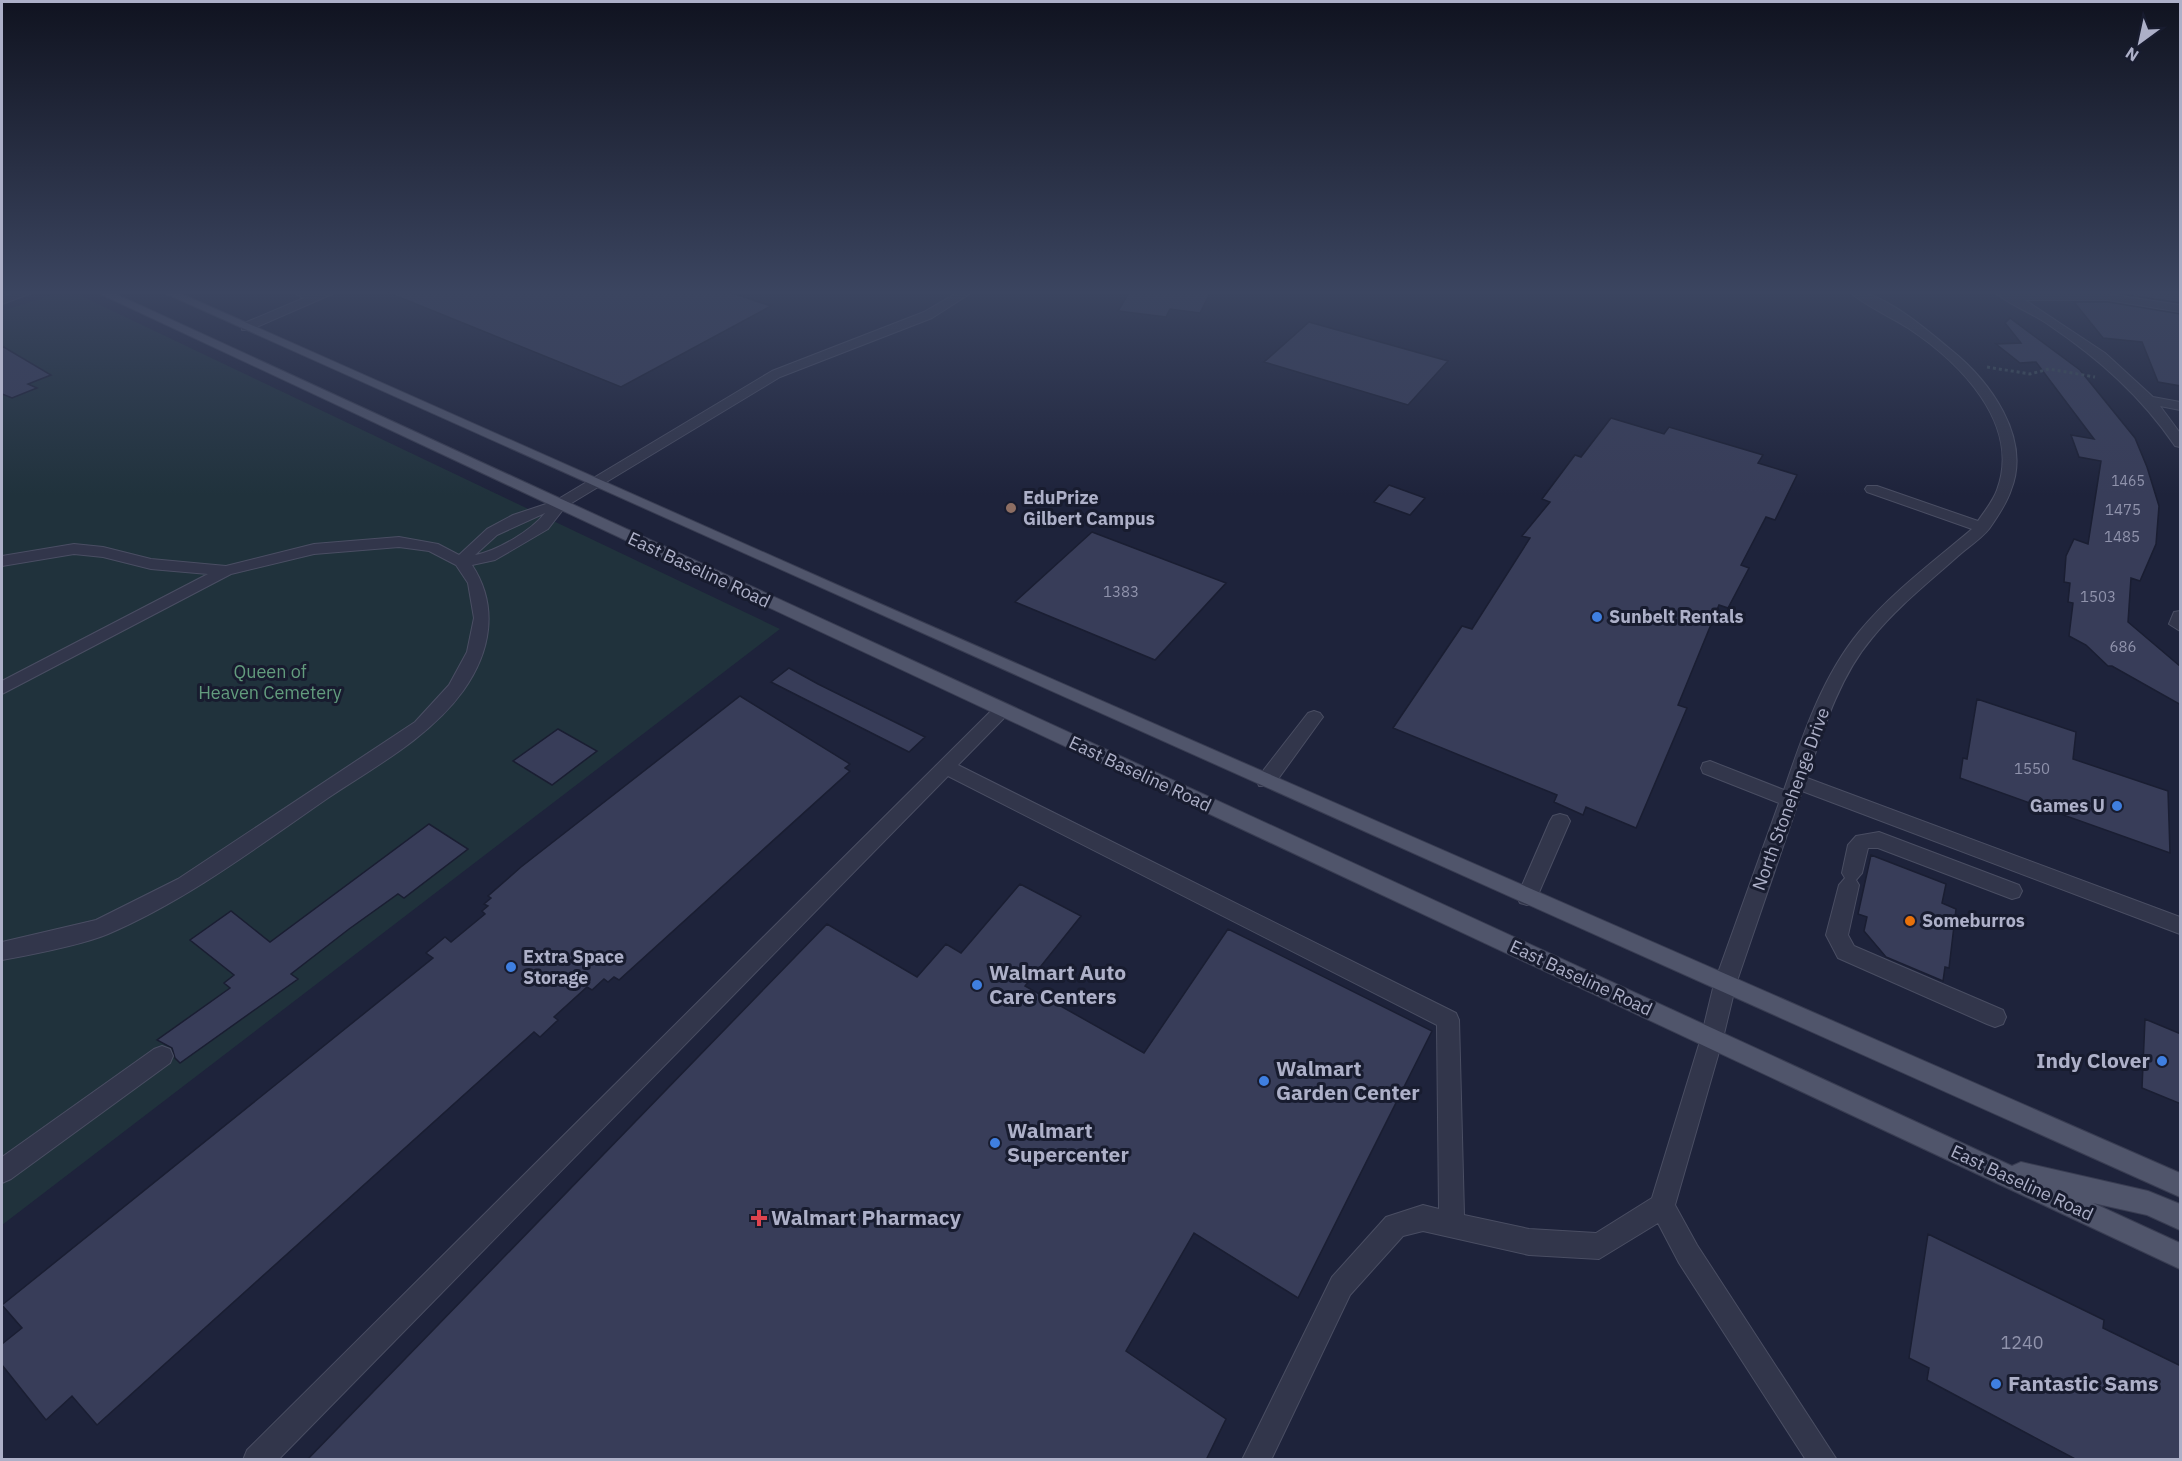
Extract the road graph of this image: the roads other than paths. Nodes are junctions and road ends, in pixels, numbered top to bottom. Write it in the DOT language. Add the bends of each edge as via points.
graph roads {
  1 [pos="247,359"];
  2 [pos="318,359"];
  3 [pos="814,359"];
  4 [pos="1956,359"];
  5 [pos="2102,359"];
  6 [pos="2147,400"];
  7 [pos="2181,406"];
  8 [pos="2181,444"];
  9 [pos="595,483"];
  10 [pos="1872,489"];
  11 [pos="560,504"];
  12 [pos="1982,528"];
  13 [pos="2,561"];
  14 [pos="462,562"];
  15 [pos="226,571"];
  16 [pos="2,688"];
  17 [pos="1002,710"];
  18 [pos="1314,717"];
  19 [pos="946,767"];
  20 [pos="1710,768"];
  21 [pos="1266,781"];
  22 [pos="1793,790"];
  23 [pos="1560,821"];
  24 [pos="2012,891"];
  25 [pos="1527,897"];
  26 [pos="2181,926"];
  27 [pos="2,951"];
  28 [pos="1722,996"];
  29 [pos="1995,1017"];
  30 [pos="1712,1038"];
  31 [pos="162,1056"];
  32 [pos="1987,1166"];
  33 [pos="2,1171"];
  34 [pos="2181,1185"];
  35 [pos="1662,1206"];
  36 [pos="2181,1217"];
  37 [pos="1452,1225"];
  38 [pos="2181,1256"];
  39 [pos="257,1460"];
  40 [pos="1256,1460"];
  41 [pos="1823,1460"];
  1 -- 11 [label="main road, East Baseline Road"];
  2 -- 9 [label="main road, East Baseline Road"];
  3 -- 9 [label="street" via="776,374"];
  4 -- 12 [label="street, North Stonehenge Drive" via="1998,413 2007,438 2010,466 2000,499"];
  5 -- 6 [label="street"];
  6 -- 7 [label="street"];
  6 -- 8 [label="street"];
  9 -- 11 [label="street"];
  9 -- 21 [label="main road, East Baseline Road"];
  10 -- 12 [label="street"];
  11 -- 14 [label="street" via="543,526 490,557"];
  11 -- 17 [label="main road, East Baseline Road"];
  12 -- 22 [label="street, North Stonehenge Drive" via="1872,627 1827,699"];
  13 -- 15 [label="street" via="74,549 152,564"];
  14 -- 15 [label="street" via="433,547 399,542 314,549"];
  14 -- 27 [label="street" via="476,583 482,618 475,652 456,688 420,726 185,885 100,928"];
  15 -- 16 [label="street"];
  17 -- 19 [label="street"];
  17 -- 30 [label="main road, East Baseline Road"];
  18 -- 21 [label="street"];
  19 -- 37 [label="street" via="1448,1020"];
  19 -- 39 [label="street"];
  20 -- 22 [label="street"];
  21 -- 25 [label="main road, East Baseline Road"];
  22 -- 26 [label="street"];
  22 -- 28 [label="street, North Stonehenge Drive"];
  23 -- 25 [label="street"];
  24 -- 29 [label="street" via="1879,840 1870,840 1858,845 1837,935 1846,952"];
  25 -- 28 [label="main road, East Baseline Road"];
  28 -- 30 [label="street, North Stonehenge Drive"];
  28 -- 34 [label="main road, East Baseline Road"];
  30 -- 32 [label="main road, East Baseline Road"];
  30 -- 35 [label="street, North Stonehenge Drive"];
  31 -- 33 [label="street"];
  32 -- 36 [label="main road" via="2148,1203"];
  32 -- 38 [label="main road, East Baseline Road"];
  35 -- 37 [label="street" via="1599,1246 1529,1242"];
  35 -- 41 [label="street" via="1688,1254"];
  37 -- 40 [label="street" via="1423,1218 1395,1226 1341,1286"];
}
